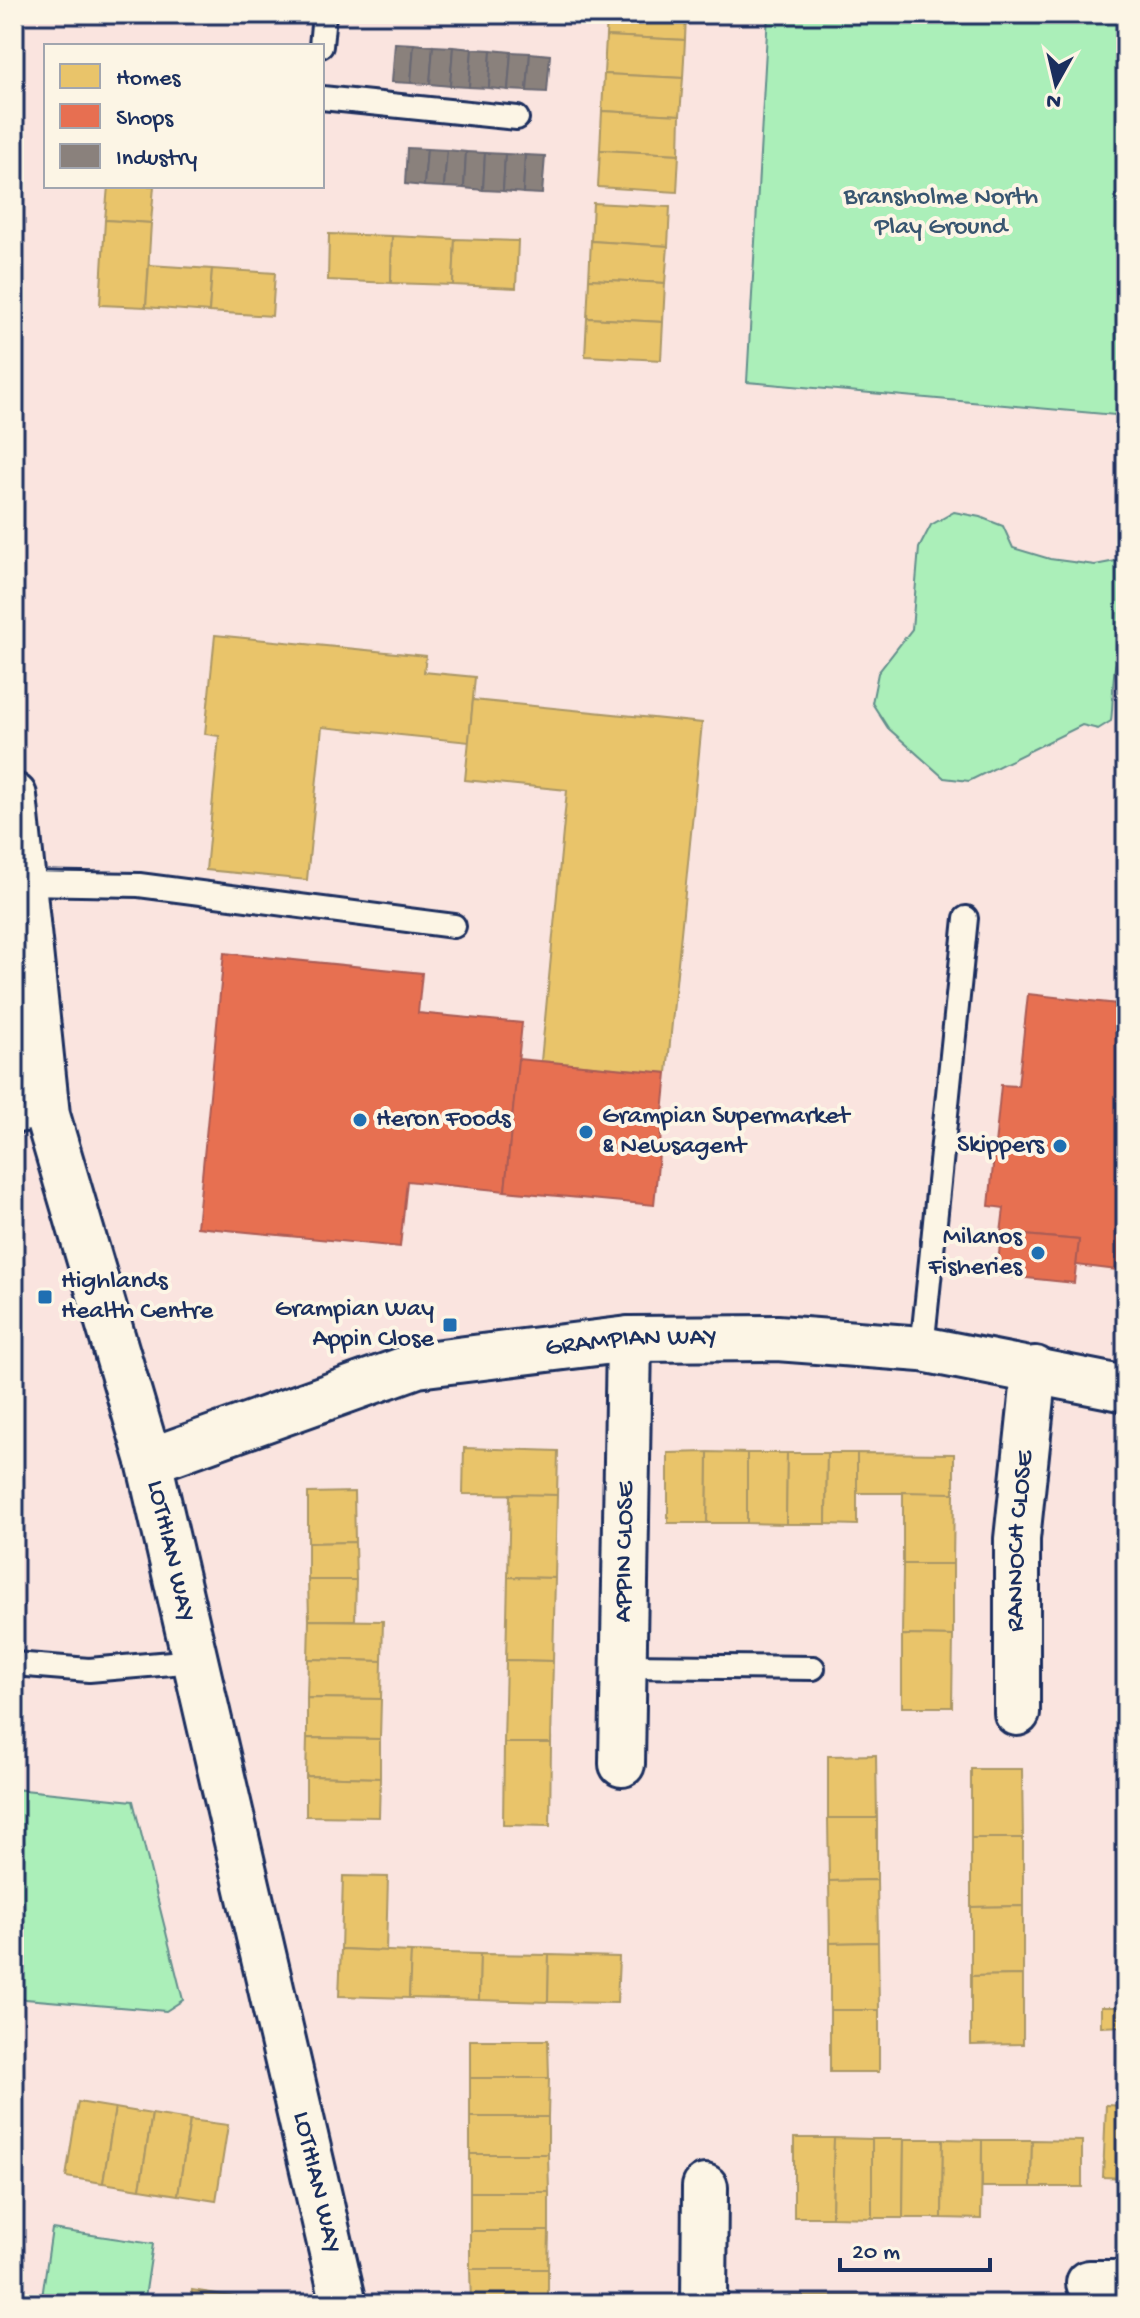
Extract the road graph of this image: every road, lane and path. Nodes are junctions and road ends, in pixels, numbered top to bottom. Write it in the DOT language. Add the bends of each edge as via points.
graph roads {
  1 [pos="324,14"];
  2 [pos="321,44"];
  3 [pos="324,98"];
  4 [pos="517,118"];
  5 [pos="14,796"];
  6 [pos="23,883"];
  7 [pos="966,918"];
  8 [pos="454,926"];
  9 [pos="23,967"];
  10 [pos="30,1118"];
  11 [pos="629,1339"];
  12 [pos="922,1349"];
  13 [pos="1035,1369"];
  14 [pos="1126,1389"];
  15 [pos="149,1461"];
  16 [pos="195,1661"];
  17 [pos="14,1664"];
  18 [pos="623,1666"];
  19 [pos="813,1668"];
  20 [pos="1017,1713"];
  21 [pos="622,1764"];
  22 [pos="705,2187"];
  23 [pos="344,2304"];
  24 [pos="704,2304"];
  1 -- 2 [label="lane"];
  3 -- 4 [label="lane"];
  5 -- 6 [label="street, LOTHIAN WAY"];
  6 -- 8 [label="lane" via="139,885"];
  6 -- 9 [label="street, LOTHIAN WAY"];
  7 -- 12 [label="lane"];
  9 -- 10 [label="street, LOTHIAN WAY"];
  10 -- 15 [label="street, LOTHIAN WAY"];
  11 -- 12 [label="street, GRAMPIAN WAY" via="777,1338"];
  11 -- 15 [label="street, GRAMPIAN WAY" via="417,1365"];
  11 -- 18 [label="street, APPIN CLOSE"];
  12 -- 13 [label="street, GRAMPIAN WAY"];
  13 -- 14 [label="street, GRAMPIAN WAY"];
  13 -- 20 [label="street, RANNOCH CLOSE" via="1017,1539"];
  15 -- 16 [label="street, LOTHIAN WAY"];
  16 -- 17 [label="lane" via="89,1670"];
  16 -- 23 [label="street, LOTHIAN WAY"];
  18 -- 19 [label="lane"];
  18 -- 21 [label="street, APPIN CLOSE"];
  22 -- 24 [label="street"];
}
